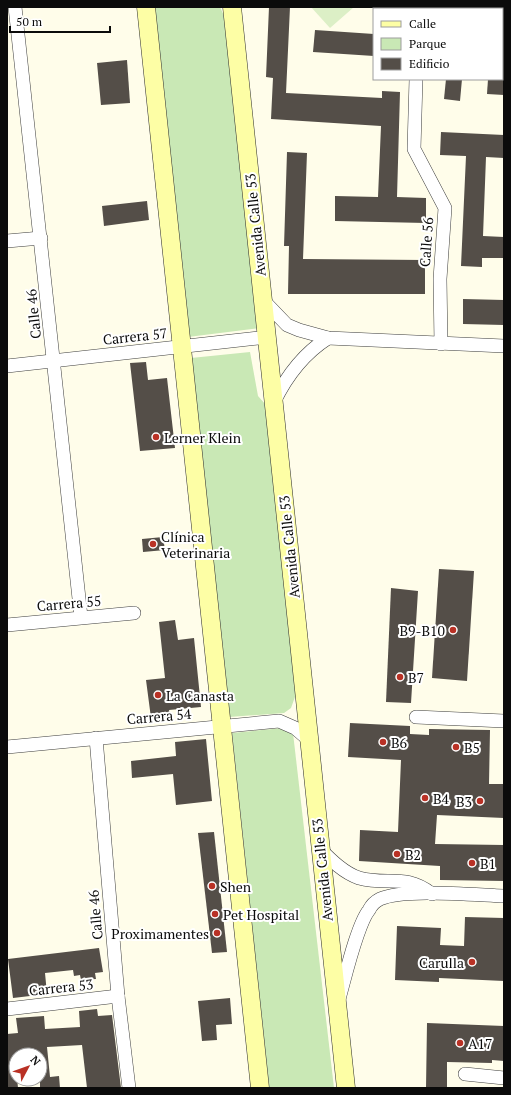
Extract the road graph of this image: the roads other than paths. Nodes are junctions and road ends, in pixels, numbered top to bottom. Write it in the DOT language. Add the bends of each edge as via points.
graph roads {
  1 [pos="15,7"];
  2 [pos="146,7"];
  3 [pos="232,7"];
  4 [pos="416,80"];
  5 [pos="41,238"];
  6 [pos="7,241"];
  7 [pos="264,301"];
  8 [pos="267,337"];
  9 [pos="328,338"];
  10 [pos="441,344"];
  11 [pos="504,346"];
  12 [pos="182,347"];
  13 [pos="54,360"];
  14 [pos="7,366"];
  15 [pos="274,402"];
  16 [pos="134,613"];
  17 [pos="81,618"];
  18 [pos="7,625"];
  19 [pos="416,717"];
  20 [pos="504,721"];
  21 [pos="222,726"];
  22 [pos="96,738"];
  23 [pos="309,740"];
  24 [pos="7,747"];
  25 [pos="320,849"];
  26 [pos="432,894"];
  27 [pos="504,896"];
  28 [pos="118,996"];
  29 [pos="336,1006"];
  30 [pos="7,1009"];
  31 [pos="465,1074"];
  32 [pos="504,1078"];
  33 [pos="129,1088"];
  34 [pos="260,1088"];
  35 [pos="346,1088"];
  1 -- 5 [label="street, Calle 46"];
  2 -- 12 [label="main road"];
  3 -- 7 [label="main road, Avenida Calle 53"];
  4 -- 10 [label="street, Calle 56" via="414,149 445,208 440,279"];
  5 -- 6 [label="street"];
  5 -- 13 [label="street, Calle 46"];
  7 -- 8 [label="main road, Avenida Calle 53"];
  7 -- 9 [label="street" via="287,325"];
  8 -- 12 [label="street, Carrera 57"];
  8 -- 15 [label="main road, Avenida Calle 53"];
  9 -- 10 [label="street"];
  9 -- 15 [label="street" via="301,359 282,384"];
  10 -- 11 [label="street"];
  12 -- 13 [label="street, Carrera 57"];
  12 -- 21 [label="main road"];
  13 -- 14 [label="street, Carrera 57"];
  13 -- 17 [label="street, Calle 46"];
  15 -- 23 [label="main road, Avenida Calle 53"];
  16 -- 17 [label="street, Carrera 55"];
  17 -- 18 [label="street, Carrera 55"];
  19 -- 20 [label="street"];
  21 -- 22 [label="street, Carrera 54"];
  21 -- 23 [label="street, Carrera 54" via="279,721 295,728"];
  21 -- 34 [label="main road"];
  22 -- 24 [label="street, Carrera 54"];
  22 -- 28 [label="street, Calle 46"];
  23 -- 25 [label="main road, Avenida Calle 53"];
  25 -- 26 [label="street" via="349,874 358,878 407,881 421,885"];
  25 -- 29 [label="main road, Avenida Calle 53"];
  26 -- 27 [label="street"];
  26 -- 29 [label="street" via="394,895 379,900 368,910"];
  28 -- 30 [label="street, Carrera 53"];
  28 -- 33 [label="street, Calle 46"];
  29 -- 35 [label="main road, Avenida Calle 53"];
  31 -- 32 [label="street"];
}
